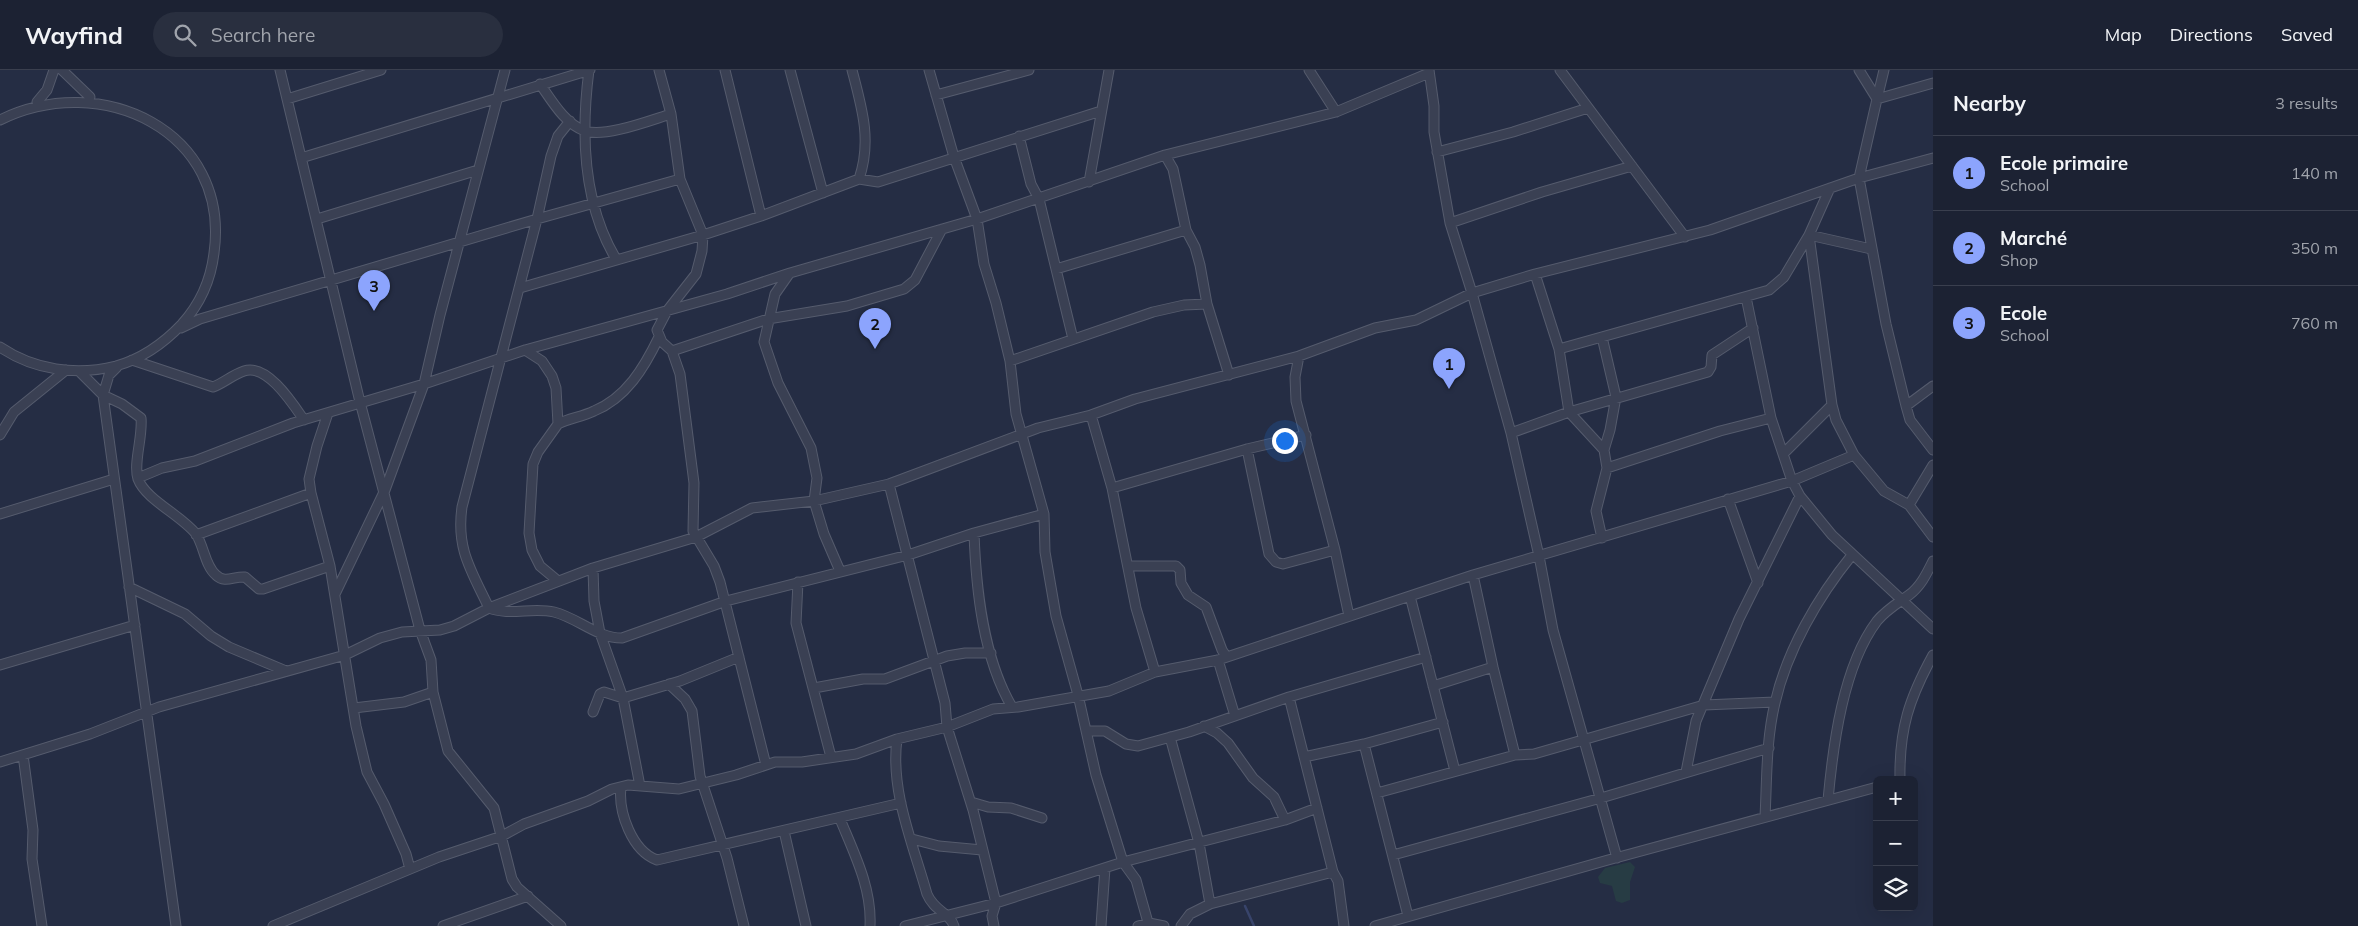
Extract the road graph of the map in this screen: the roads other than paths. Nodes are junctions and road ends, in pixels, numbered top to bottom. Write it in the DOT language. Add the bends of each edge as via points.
graph roads {
  1 [pos="54,70"];
  2 [pos="62,70"];
  3 [pos="280,70"];
  4 [pos="381,70"];
  5 [pos="505,70"];
  6 [pos="590,70"];
  7 [pos="659,70"];
  8 [pos="725,70"];
  9 [pos="790,70"];
  10 [pos="852,70"];
  11 [pos="929,70"];
  12 [pos="1029,70"];
  13 [pos="1109,70"];
  14 [pos="1309,70"];
  15 [pos="1560,70"];
  16 [pos="1859,70"];
  17 [pos="1884,70"];
  18 [pos="1429,71"];
  19 [pos="1933,82"];
  20 [pos="540,84"];
  21 [pos="936,95"];
  22 [pos="90,97"];
  23 [pos="498,98"];
  24 [pos="287,99"];
  25 [pos="1878,99"];
  26 [pos="36,102"];
  27 [pos="1588,108"];
  28 [pos="1101,111"];
  29 [pos="1336,112"];
  30 [pos="671,114"];
  31 [pos="0,120"];
  32 [pos="570,121"];
  33 [pos="586,131"];
  34 [pos="1019,136"];
  35 [pos="1436,152"];
  36 [pos="1164,155"];
  37 [pos="954,157"];
  38 [pos="302,158"];
  39 [pos="1933,158"];
  40 [pos="1632,166"];
  41 [pos="478,170"];
  42 [pos="1859,178"];
  43 [pos="680,179"];
  44 [pos="859,179"];
  45 [pos="1089,182"];
  46 [pos="1830,188"];
  47 [pos="823,193"];
  48 [pos="1039,199"];
  49 [pos="594,203"];
  50 [pos="761,216"];
  51 [pos="317,219"];
  52 [pos="537,219"];
  53 [pos="977,219"];
  54 [pos="1450,223"];
  55 [pos="942,230"];
  56 [pos="1186,230"];
  57 [pos="703,235"];
  58 [pos="1809,235"];
  59 [pos="1685,237"];
  60 [pos="459,243"];
  61 [pos="1871,249"];
  62 [pos="616,259"];
  63 [pos="1056,269"];
  64 [pos="790,273"];
  65 [pos="1534,274"];
  66 [pos="332,280"];
  67 [pos="520,288"];
  68 [pos="1472,293"];
  69 [pos="1746,297"];
  70 [pos="1207,304"];
  71 [pos="667,311"];
  72 [pos="768,319"];
  73 [pos="1753,328"];
  74 [pos="176,330"];
  75 [pos="1602,337"];
  76 [pos="659,338"];
  77 [pos="1073,339"];
  78 [pos="0,347"];
  79 [pos="1559,349"];
  80 [pos="525,350"];
  81 [pos="672,351"];
  82 [pos="1298,356"];
  83 [pos="501,359"];
  84 [pos="132,360"];
  85 [pos="1010,361"];
  86 [pos="119,365"];
  87 [pos="66,370"];
  88 [pos="79,371"];
  89 [pos="1230,375"];
  90 [pos="424,384"];
  91 [pos="1933,386"];
  92 [pos="103,395"];
  93 [pos="1616,397"];
  94 [pos="360,402"];
  95 [pos="1832,405"];
  96 [pos="1906,406"];
  97 [pos="1569,412"];
  98 [pos="328,413"];
  99 [pos="1091,415"];
  100 [pos="1771,418"];
  101 [pos="4,420"];
  102 [pos="304,420"];
  103 [pos="558,424"];
  104 [pos="1511,433"];
  105 [pos="0,435"];
  106 [pos="1021,435"];
  107 [pos="1306,436"];
  108 [pos="1247,449"];
  109 [pos="1604,450"];
  110 [pos="1933,450"];
  111 [pos="1783,454"];
  112 [pos="1854,455"];
  113 [pos="1933,465"];
  114 [pos="1606,468"];
  115 [pos="138,478"];
  116 [pos="114,479"];
  117 [pos="1792,481"];
  118 [pos="889,484"];
  119 [pos="1112,488"];
  120 [pos="385,490"];
  121 [pos="311,493"];
  122 [pos="1800,496"];
  123 [pos="1728,499"];
  124 [pos="814,501"];
  125 [pos="1909,505"];
  126 [pos="0,514"];
  127 [pos="1044,514"];
  128 [pos="974,533"];
  129 [pos="196,535"];
  130 [pos="696,537"];
  131 [pos="1933,537"];
  132 [pos="1602,538"];
  133 [pos="1335,550"];
  134 [pos="908,555"];
  135 [pos="1852,555"];
  136 [pos="1539,556"];
  137 [pos="1933,561"];
  138 [pos="330,566"];
  139 [pos="1128,566"];
  140 [pos="593,568"];
  141 [pos="840,571"];
  142 [pos="1473,575"];
  143 [pos="558,581"];
  144 [pos="798,582"];
  145 [pos="1758,583"];
  146 [pos="130,587"];
  147 [pos="335,594"];
  148 [pos="1410,596"];
  149 [pos="1899,600"];
  150 [pos="726,601"];
  151 [pos="489,608"];
  152 [pos="1349,616"];
  153 [pos="135,626"];
  154 [pos="420,630"];
  155 [pos="1933,630"];
  156 [pos="600,633"];
  157 [pos="991,654"];
  158 [pos="346,655"];
  159 [pos="1933,655"];
  160 [pos="739,657"];
  161 [pos="1426,657"];
  162 [pos="1222,658"];
  163 [pos="935,660"];
  164 [pos="0,664"];
  165 [pos="1493,667"];
  166 [pos="286,670"];
  167 [pos="1155,672"];
  168 [pos="668,684"];
  169 [pos="1433,686"];
  170 [pos="814,688"];
  171 [pos="433,692"];
  172 [pos="1078,695"];
  173 [pos="1289,697"];
  174 [pos="623,698"];
  175 [pos="1775,702"];
  176 [pos="1704,705"];
  177 [pos="1012,707"];
  178 [pos="354,708"];
  179 [pos="147,712"];
  180 [pos="593,712"];
  181 [pos="1235,716"];
  182 [pos="1442,722"];
  183 [pos="1204,726"];
  184 [pos="947,727"];
  185 [pos="1086,731"];
  186 [pos="1170,737"];
  187 [pos="897,739"];
  188 [pos="1583,739"];
  189 [pos="1364,744"];
  190 [pos="1768,748"];
  191 [pos="23,755"];
  192 [pos="1515,755"];
  193 [pos="831,757"];
  194 [pos="1304,757"];
  195 [pos="0,762"];
  196 [pos="766,765"];
  197 [pos="1455,772"];
  198 [pos="1686,772"];
  199 [pos="1900,776"];
  200 [pos="702,784"];
  201 [pos="640,786"];
  202 [pos="621,787"];
  203 [pos="1873,788"];
  204 [pos="1377,793"];
  205 [pos="1601,798"];
  206 [pos="1828,800"];
  207 [pos="970,802"];
  208 [pos="901,803"];
  209 [pos="1317,808"];
  210 [pos="1765,817"];
  211 [pos="1042,818"];
  212 [pos="840,819"];
  213 [pos="1285,820"];
  214 [pos="784,831"];
  215 [pos="502,836"];
  216 [pos="912,838"];
  217 [pos="1199,842"];
  218 [pos="723,846"];
  219 [pos="982,850"];
  220 [pos="1393,855"];
  221 [pos="1617,858"];
  222 [pos="1123,862"];
  223 [pos="1105,868"];
  224 [pos="410,869"];
  225 [pos="1333,872"];
  226 [pos="528,896"];
  227 [pos="996,903"];
  228 [pos="1210,904"];
  229 [pos="945,915"];
  230 [pos="1408,916"];
  231 [pos="1149,924"];
  232 [pos="42,926"];
  233 [pos="176,926"];
  234 [pos="273,926"];
  235 [pos="443,926"];
  236 [pos="561,926"];
  237 [pos="744,926"];
  238 [pos="806,926"];
  239 [pos="870,926"];
  240 [pos="904,926"];
  241 [pos="954,926"];
  242 [pos="994,926"];
  243 [pos="1100,926"];
  244 [pos="1138,926"];
  245 [pos="1164,926"];
  246 [pos="1181,926"];
  247 [pos="1344,926"];
  248 [pos="1375,926"];
  1 -- 26 [label="street" via="47,90"];
  2 -- 22 [label="street"];
  3 -- 24 [label="street"];
  4 -- 24 [label="street"];
  5 -- 23 [label="street"];
  6 -- 20 [label="street"];
  6 -- 33 [label="street" via="584,105"];
  7 -- 30 [label="street"];
  8 -- 50 [label="street"];
  9 -- 47 [label="street"];
  10 -- 44 [label="street" via="865,116 866,153"];
  11 -- 21 [label="street"];
  12 -- 21 [label="street"];
  13 -- 28 [label="street"];
  14 -- 29 [label="street"];
  15 -- 27 [label="street"];
  16 -- 25 [label="street"];
  17 -- 25 [label="street"];
  18 -- 29 [label="street"];
  18 -- 35 [label="street"];
  19 -- 25 [label="street"];
  20 -- 23 [label="street"];
  20 -- 32 [label="street"];
  21 -- 37 [label="street"];
  22 -- 26 [label="street"];
  22 -- 74 [label="street" via="129,106 164,127 188,151 205,180 215,219 214,260 200,298"];
  23 -- 38 [label="street"];
  23 -- 41 [label="street"];
  24 -- 38 [label="street"];
  25 -- 42 [label="street"];
  26 -- 31 [label="street"];
  27 -- 35 [label="street"];
  27 -- 40 [label="street"];
  28 -- 34 [label="street"];
  28 -- 45 [label="street"];
  29 -- 36 [label="street"];
  30 -- 33 [label="street" via="627,128"];
  30 -- 43 [label="street"];
  32 -- 33 [label="street"];
  32 -- 52 [label="street" via="558,136 551,156"];
  33 -- 49 [label="street" via="587,166"];
  34 -- 37 [label="street"];
  34 -- 48 [label="street" via="1031,184"];
  35 -- 54 [label="street"];
  36 -- 45 [label="street"];
  36 -- 56 [label="street" via="1172,169"];
  37 -- 44 [label="street" via="878,182"];
  37 -- 53 [label="street"];
  38 -- 51 [label="street"];
  39 -- 42 [label="street"];
  40 -- 54 [label="street"];
  40 -- 59 [label="street"];
  41 -- 51 [label="street"];
  41 -- 60 [label="street"];
  42 -- 46 [label="street"];
  42 -- 61 [label="street"];
  43 -- 49 [label="street"];
  43 -- 57 [label="street"];
  44 -- 47 [label="street"];
  45 -- 48 [label="street"];
  46 -- 58 [label="street"];
  46 -- 59 [label="street"];
  47 -- 50 [label="street"];
  48 -- 53 [label="street"];
  48 -- 63 [label="street"];
  49 -- 52 [label="street"];
  49 -- 62 [label="street" via="603,234"];
  50 -- 57 [label="street"];
  51 -- 66 [label="street"];
  52 -- 60 [label="street"];
  52 -- 67 [label="street"];
  53 -- 55 [label="street"];
  53 -- 85 [label="street" via="984,264"];
  54 -- 68 [label="street"];
  55 -- 64 [label="street"];
  55 -- 72 [label="street" via="915,280 904,289 847,306"];
  56 -- 63 [label="street"];
  56 -- 70 [label="street" via="1195,246"];
  57 -- 62 [label="street"];
  57 -- 71 [label="street" via="696,274"];
  58 -- 61 [label="street"];
  58 -- 69 [label="street" via="1784,277 1769,290"];
  58 -- 95 [label="street"];
  59 -- 65 [label="street"];
  60 -- 66 [label="street"];
  60 -- 90 [label="street"];
  61 -- 96 [label="street"];
  62 -- 67 [label="street"];
  63 -- 77 [label="street"];
  64 -- 71 [label="street"];
  64 -- 72 [label="street" via="774,294"];
  65 -- 68 [label="street"];
  65 -- 79 [label="street"];
  66 -- 74 [label="street" via="200,319"];
  66 -- 94 [label="street"];
  67 -- 83 [label="street"];
  68 -- 82 [label="street" via="1416,320 1375,328"];
  68 -- 104 [label="street"];
  69 -- 73 [label="street"];
  69 -- 75 [label="street"];
  70 -- 77 [label="street" via="1153,312"];
  70 -- 89 [label="street"];
  71 -- 76 [label="street" via="657,330"];
  71 -- 80 [label="street"];
  72 -- 81 [label="street"];
  72 -- 124 [label="street" via="764,342 768,359 815,460 817,491"];
  73 -- 93 [label="street" via="1712,355 1708,372"];
  73 -- 100 [label="street"];
  74 -- 84 [label="street" via="156,347"];
  75 -- 79 [label="street"];
  75 -- 93 [label="street"];
  76 -- 81 [label="street"];
  76 -- 103 [label="street" via="622,395 596,411"];
  77 -- 85 [label="street"];
  78 -- 87 [label="street" via="26,361"];
  79 -- 97 [label="street"];
  80 -- 83 [label="street"];
  80 -- 103 [label="street" via="542,361 552,376"];
  81 -- 130 [label="street" via="680,374 691,457 695,497 692,531"];
  82 -- 89 [label="street"];
  82 -- 107 [label="street" via="1296,401"];
  83 -- 90 [label="street"];
  83 -- 151 [label="street" via="466,489 460,526 461,544"];
  84 -- 86 [label="street"];
  84 -- 102 [label="street" via="213,387 246,370 259,372 282,390"];
  85 -- 106 [label="street"];
  86 -- 88 [label="street"];
  86 -- 92 [label="street" via="109,375"];
  87 -- 88 [label="street"];
  87 -- 101 [label="street"];
  88 -- 92 [label="street"];
  89 -- 99 [label="street" via="1135,399"];
  90 -- 94 [label="street"];
  90 -- 120 [label="street"];
  91 -- 96 [label="street"];
  92 -- 115 [label="street" via="141,418"];
  92 -- 116 [label="street"];
  93 -- 97 [label="street"];
  93 -- 109 [label="street"];
  94 -- 98 [label="street"];
  94 -- 120 [label="street"];
  95 -- 111 [label="street"];
  95 -- 112 [label="street"];
  96 -- 110 [label="street" via="1910,420"];
  97 -- 104 [label="street"];
  97 -- 109 [label="street"];
  98 -- 102 [label="street"];
  98 -- 121 [label="street" via="309,479"];
  99 -- 106 [label="street"];
  99 -- 119 [label="street"];
  100 -- 111 [label="street"];
  100 -- 114 [label="street" via="1720,430"];
  101 -- 105 [label="street"];
  102 -- 115 [label="street" via="195,461 162,468"];
  103 -- 143 [label="street" via="533,464 528,533 540,566"];
  104 -- 136 [label="street"];
  106 -- 118 [label="street"];
  106 -- 127 [label="street"];
  107 -- 108 [label="street"];
  107 -- 133 [label="street"];
  108 -- 119 [label="street"];
  108 -- 133 [label="street" via="1269,554 1283,564"];
  109 -- 114 [label="street"];
  111 -- 117 [label="street"];
  112 -- 117 [label="street"];
  112 -- 125 [label="street" via="1884,491"];
  113 -- 125 [label="street"];
  114 -- 132 [label="street" via="1596,511"];
  115 -- 129 [label="street" via="145,490"];
  116 -- 126 [label="street"];
  116 -- 146 [label="street"];
  117 -- 122 [label="street"];
  117 -- 123 [label="street"];
  118 -- 124 [label="street"];
  118 -- 134 [label="street"];
  119 -- 139 [label="street"];
  120 -- 147 [label="street"];
  120 -- 154 [label="street"];
  121 -- 129 [label="street"];
  121 -- 138 [label="street"];
  122 -- 135 [label="street"];
  122 -- 145 [label="street"];
  123 -- 132 [label="street"];
  123 -- 145 [label="street"];
  124 -- 130 [label="street" via="752,508"];
  124 -- 141 [label="street"];
  125 -- 131 [label="street"];
  127 -- 128 [label="street"];
  127 -- 172 [label="street" via="1045,552 1056,616"];
  128 -- 134 [label="street"];
  128 -- 157 [label="street" via="976,587"];
  129 -- 138 [label="street" via="216,576 225,580 245,577 259,589 276,587"];
  130 -- 140 [label="street"];
  130 -- 150 [label="street" via="714,566"];
  132 -- 136 [label="street"];
  133 -- 152 [label="street"];
  134 -- 141 [label="street"];
  134 -- 163 [label="street"];
  135 -- 149 [label="street"];
  135 -- 175 [label="street" via="1816,607 1794,648"];
  136 -- 142 [label="street"];
  136 -- 188 [label="street" via="1553,630"];
  137 -- 149 [label="street" via="1925,578 1910,594"];
  138 -- 147 [label="street"];
  139 -- 162 [label="street" via="1176,566 1188,595 1206,607"];
  139 -- 167 [label="street" via="1136,608"];
  140 -- 143 [label="street"];
  140 -- 156 [label="street" via="594,601"];
  141 -- 144 [label="street"];
  142 -- 148 [label="street"];
  142 -- 165 [label="street"];
  143 -- 151 [label="street"];
  144 -- 150 [label="street"];
  144 -- 170 [label="street" via="796,623"];
  145 -- 176 [label="street" via="1739,618"];
  146 -- 153 [label="street"];
  146 -- 166 [label="street" via="184,614 229,647"];
  147 -- 158 [label="street"];
  148 -- 152 [label="street"];
  148 -- 161 [label="street"];
  149 -- 155 [label="street"];
  149 -- 206 [label="street" via="1877,621 1858,655 1833,746"];
  150 -- 156 [label="street" via="630,636 613,638"];
  150 -- 160 [label="street"];
  151 -- 154 [label="street" via="454,626"];
  151 -- 156 [label="street" via="554,612"];
  152 -- 162 [label="street"];
  153 -- 164 [label="street"];
  153 -- 179 [label="street"];
  154 -- 158 [label="street" via="380,638"];
  154 -- 171 [label="street" via="430,660"];
  156 -- 174 [label="street"];
  157 -- 163 [label="street" via="965,653"];
  157 -- 177 [label="street"];
  158 -- 166 [label="street"];
  158 -- 178 [label="street"];
  159 -- 199 [label="street" via="1908,708 1899,751"];
  160 -- 168 [label="street"];
  160 -- 196 [label="street"];
  161 -- 169 [label="street"];
  161 -- 173 [label="street"];
  162 -- 167 [label="street"];
  162 -- 181 [label="street"];
  163 -- 170 [label="street" via="885,679 863,679"];
  163 -- 184 [label="street"];
  165 -- 169 [label="street"];
  165 -- 192 [label="street"];
  166 -- 179 [label="street"];
  167 -- 172 [label="street" via="1109,691"];
  168 -- 174 [label="street"];
  168 -- 200 [label="street" via="685,699 692,711"];
  169 -- 182 [label="street"];
  170 -- 193 [label="street"];
  171 -- 178 [label="street" via="404,702"];
  171 -- 215 [label="street" via="448,751 494,808"];
  172 -- 177 [label="street"];
  172 -- 185 [label="street"];
  173 -- 181 [label="street"];
  173 -- 194 [label="street"];
  174 -- 180 [label="street" via="604,692 600,694"];
  174 -- 201 [label="street"];
  175 -- 176 [label="street"];
  175 -- 190 [label="street"];
  176 -- 188 [label="street"];
  176 -- 198 [label="street" via="1696,721"];
  177 -- 184 [label="street" via="993,709"];
  178 -- 224 [label="street" via="367,772 384,804"];
  179 -- 191 [label="street"];
  179 -- 233 [label="street"];
  181 -- 183 [label="street"];
  182 -- 189 [label="street"];
  182 -- 197 [label="street"];
  183 -- 186 [label="street"];
  183 -- 213 [label="street" via="1228,743 1253,778 1274,796"];
  184 -- 187 [label="street"];
  184 -- 207 [label="street"];
  185 -- 186 [label="street" via="1105,731 1126,744 1138,746"];
  185 -- 222 [label="street"];
  186 -- 217 [label="street"];
  187 -- 193 [label="street" via="856,754"];
  187 -- 208 [label="street" via="895,764"];
  188 -- 192 [label="street" via="1534,754"];
  188 -- 205 [label="street"];
  189 -- 194 [label="street"];
  189 -- 204 [label="street"];
  190 -- 198 [label="street"];
  190 -- 210 [label="street"];
  191 -- 195 [label="street"];
  191 -- 232 [label="street" via="33,830 32,860"];
  192 -- 197 [label="street"];
  193 -- 196 [label="street"];
  194 -- 209 [label="street"];
  196 -- 200 [label="street"];
  197 -- 204 [label="street"];
  198 -- 205 [label="street"];
  200 -- 201 [label="street" via="666,790"];
  200 -- 218 [label="street"];
  201 -- 202 [label="street"];
  202 -- 215 [label="street" via="524,824"];
  202 -- 218 [label="street" via="626,821 634,840 652,858 657,860"];
  203 -- 206 [label="street"];
  204 -- 220 [label="street"];
  205 -- 220 [label="street"];
  205 -- 221 [label="street"];
  206 -- 210 [label="street"];
  207 -- 211 [label="street" via="1011,808"];
  207 -- 219 [label="street"];
  208 -- 212 [label="street"];
  208 -- 216 [label="street"];
  209 -- 213 [label="street"];
  209 -- 225 [label="street"];
  210 -- 221 [label="street"];
  212 -- 214 [label="street"];
  212 -- 239 [label="street" via="864,882 869,900"];
  213 -- 217 [label="street"];
  214 -- 218 [label="street"];
  214 -- 238 [label="street"];
  215 -- 224 [label="street"];
  215 -- 226 [label="street" via="512,879"];
  216 -- 219 [label="street" via="932,845"];
  216 -- 229 [label="street" via="927,894 937,910"];
  217 -- 222 [label="street"];
  217 -- 228 [label="street"];
  218 -- 237 [label="street"];
  219 -- 227 [label="street"];
  220 -- 230 [label="street"];
  221 -- 230 [label="street"];
  222 -- 223 [label="street"];
  222 -- 231 [label="street" via="1136,880"];
  223 -- 227 [label="street"];
  223 -- 243 [label="street"];
  224 -- 234 [label="street"];
  225 -- 228 [label="street"];
  225 -- 247 [label="street" via="1338,881"];
  226 -- 235 [label="street"];
  226 -- 236 [label="street"];
  227 -- 229 [label="street"];
  227 -- 242 [label="street" via="992,916"];
  228 -- 246 [label="street" via="1190,914"];
  229 -- 240 [label="street"];
  229 -- 241 [label="street"];
  230 -- 248 [label="street"];
  231 -- 244 [label="street"];
  231 -- 245 [label="street"];
}
